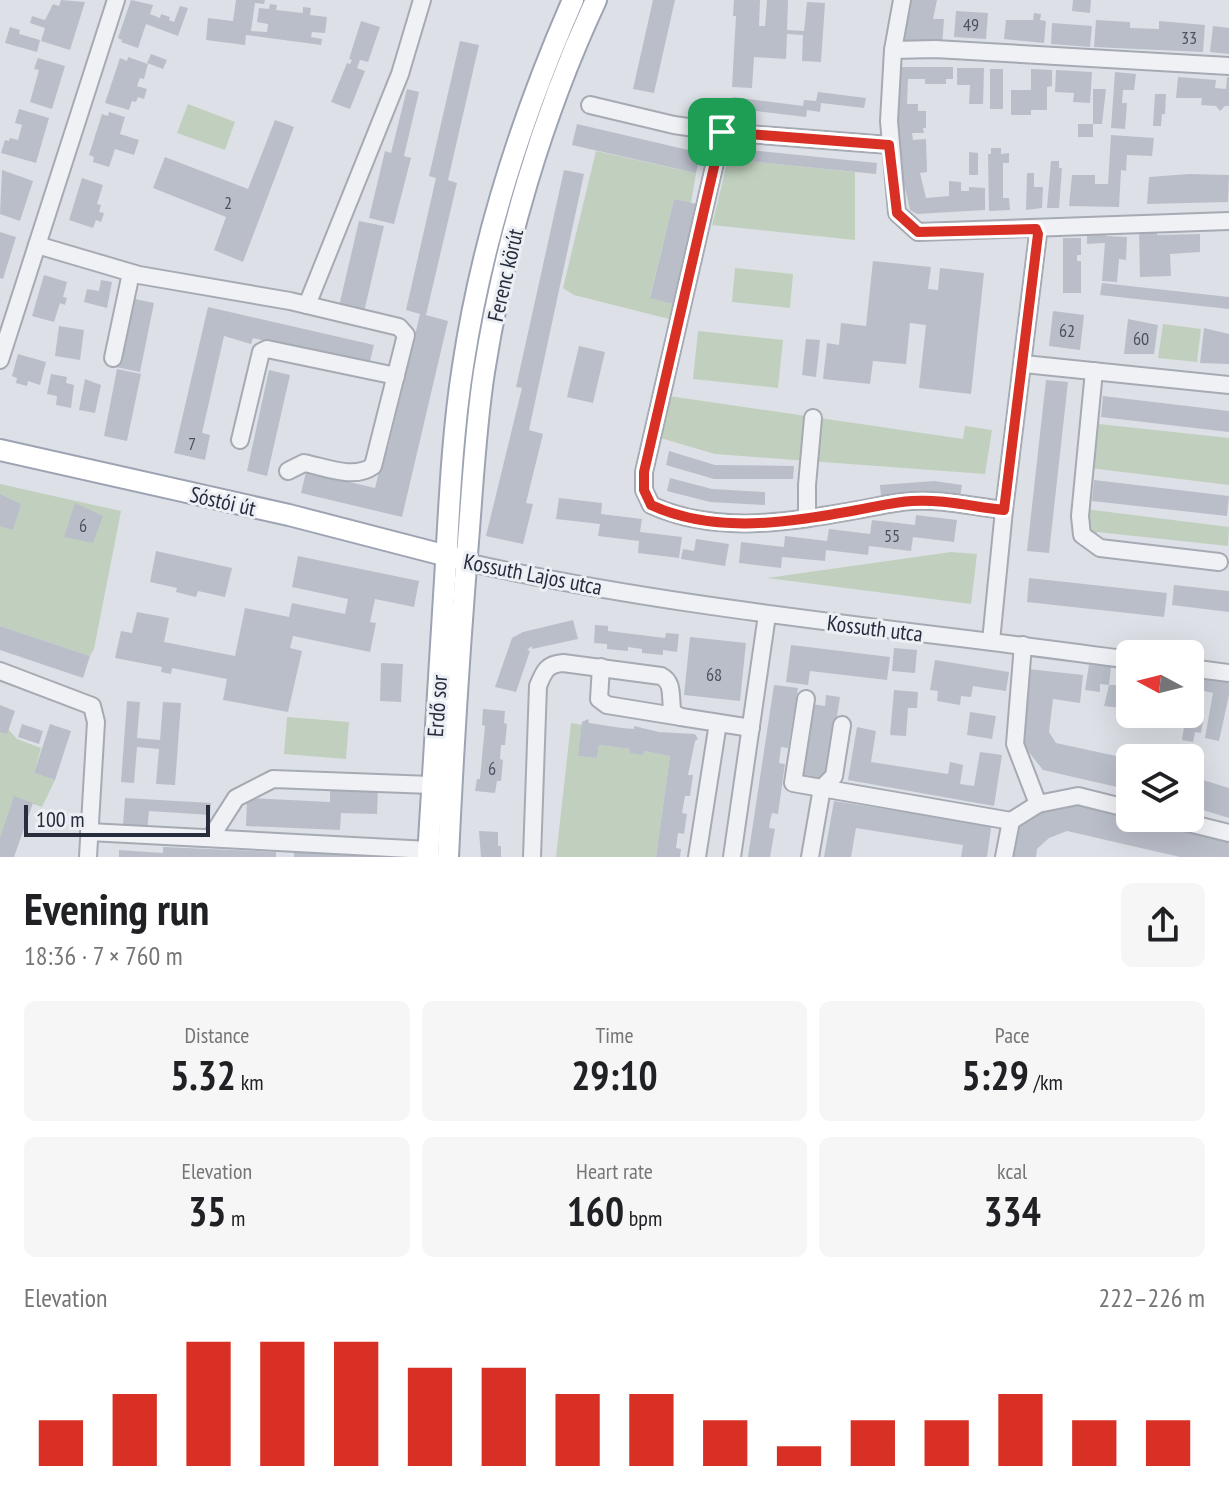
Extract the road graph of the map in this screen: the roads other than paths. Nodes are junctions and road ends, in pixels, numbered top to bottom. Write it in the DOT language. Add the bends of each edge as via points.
graph roads {
  1 [pos="116,0"];
  2 [pos="422,0"];
  3 [pos="573,0"];
  4 [pos="596,0"];
  5 [pos="902,0"];
  6 [pos="893,50"];
  7 [pos="1229,66"];
  8 [pos="590,105"];
  9 [pos="722,132"];
  10 [pos="889,145"];
  11 [pos="1229,221"];
  12 [pos="1036,229"];
  13 [pos="37,245"];
  14 [pos="131,273"];
  15 [pos="307,305"];
  16 [pos="113,358"];
  17 [pos="0,360"];
  18 [pos="1024,364"];
  19 [pos="1094,371"];
  20 [pos="396,376"];
  21 [pos="1229,385"];
  22 [pos="813,418"];
  23 [pos="240,440"];
  24 [pos="0,450"];
  25 [pos="288,471"];
  26 [pos="1004,510"];
  27 [pos="807,518"];
  28 [pos="446,555"];
  29 [pos="466,562"];
  30 [pos="1219,562"];
  31 [pos="621,591"];
  32 [pos="767,615"];
  33 [pos="991,641"];
  34 [pos="1023,645"];
  35 [pos="1116,658"];
  36 [pos="601,667"];
  37 [pos="1204,670"];
  38 [pos="0,671"];
  39 [pos="1229,673"];
  40 [pos="806,699"];
  41 [pos="681,717"];
  42 [pos="718,723"];
  43 [pos="842,725"];
  44 [pos="751,728"];
  45 [pos="431,785"];
  46 [pos="822,788"];
  47 [pos="1038,804"];
  48 [pos="1116,806"];
  49 [pos="1011,821"];
  50 [pos="1204,827"];
  51 [pos="89,832"];
  52 [pos="1229,833"];
  53 [pos="211,837"];
  54 [pos="435,855"];
  55 [pos="88,857"];
  56 [pos="532,857"];
  57 [pos="697,857"];
  58 [pos="732,857"];
  59 [pos="810,857"];
  60 [pos="1004,857"];
  1 -- 13 [label="street"];
  2 -- 15 [label="street" via="400,74"];
  3 -- 28 [label="main road, Ferenc körút" via="544,65 480,282 463,365"];
  4 -- 29 [label="main road, Ferenc körút" via="537,154 507,263 484,372"];
  5 -- 6 [label="street"];
  6 -- 7 [label="street"];
  6 -- 10 [label="street"];
  8 -- 9 [label="street"];
  9 -- 10 [label="street"];
  9 -- 27 [label="street" via="644,472 645,495 660,509 717,522 748,525"];
  10 -- 12 [label="street" via="897,213 918,232"];
  11 -- 12 [label="street"];
  12 -- 18 [label="street"];
  13 -- 14 [label="street"];
  13 -- 17 [label="street"];
  14 -- 15 [label="street"];
  14 -- 16 [label="street"];
  15 -- 20 [label="street" via="399,327 406,335"];
  18 -- 19 [label="street"];
  18 -- 26 [label="street"];
  19 -- 21 [label="street"];
  19 -- 30 [label="street" via="1082,535 1100,548"];
  20 -- 23 [label="street" via="267,349 257,365"];
  20 -- 25 [label="street" via="373,466 351,473 304,463"];
  22 -- 27 [label="street"];
  24 -- 28 [label="main road, Sóstói út"];
  26 -- 27 [label="street" via="912,501"];
  26 -- 33 [label="street"];
  28 -- 29 [label="main road, Kossuth Lajos utca"];
  28 -- 45 [label="main road, Erdő sor"];
  29 -- 31 [label="street, Kossuth Lajos utca"];
  29 -- 54 [label="main road, Erdő sor"];
  31 -- 32 [label="street, Kossuth utca"];
  32 -- 33 [label="street, Kossuth utca"];
  32 -- 44 [label="street"];
  33 -- 34 [label="street, Kossuth utca"];
  34 -- 35 [label="street, Kossuth utca"];
  34 -- 47 [label="street" via="1015,744"];
  36 -- 41 [label="street" via="668,679 673,713"];
  36 -- 41 [label="street" via="599,699 607,705"];
  36 -- 56 [label="street" via="563,663 543,671 538,686"];
  37 -- 39 [label="street"];
  38 -- 51 [label="street" via="92,706 96,722"];
  40 -- 46 [label="street" via="793,783"];
  41 -- 42 [label="street"];
  42 -- 44 [label="street"];
  42 -- 57 [label="street"];
  43 -- 46 [label="street" via="834,776"];
  44 -- 58 [label="street"];
  45 -- 53 [label="street" via="392,779 273,779 236,798"];
  45 -- 54 [label="main road, Erdő sor"];
  46 -- 49 [label="street"];
  46 -- 59 [label="street"];
  47 -- 48 [label="street" via="1078,796"];
  47 -- 49 [label="street"];
  49 -- 60 [label="street"];
  50 -- 52 [label="street"];
  51 -- 53 [label="street"];
  51 -- 55 [label="street"];
  53 -- 54 [label="street"];
}
